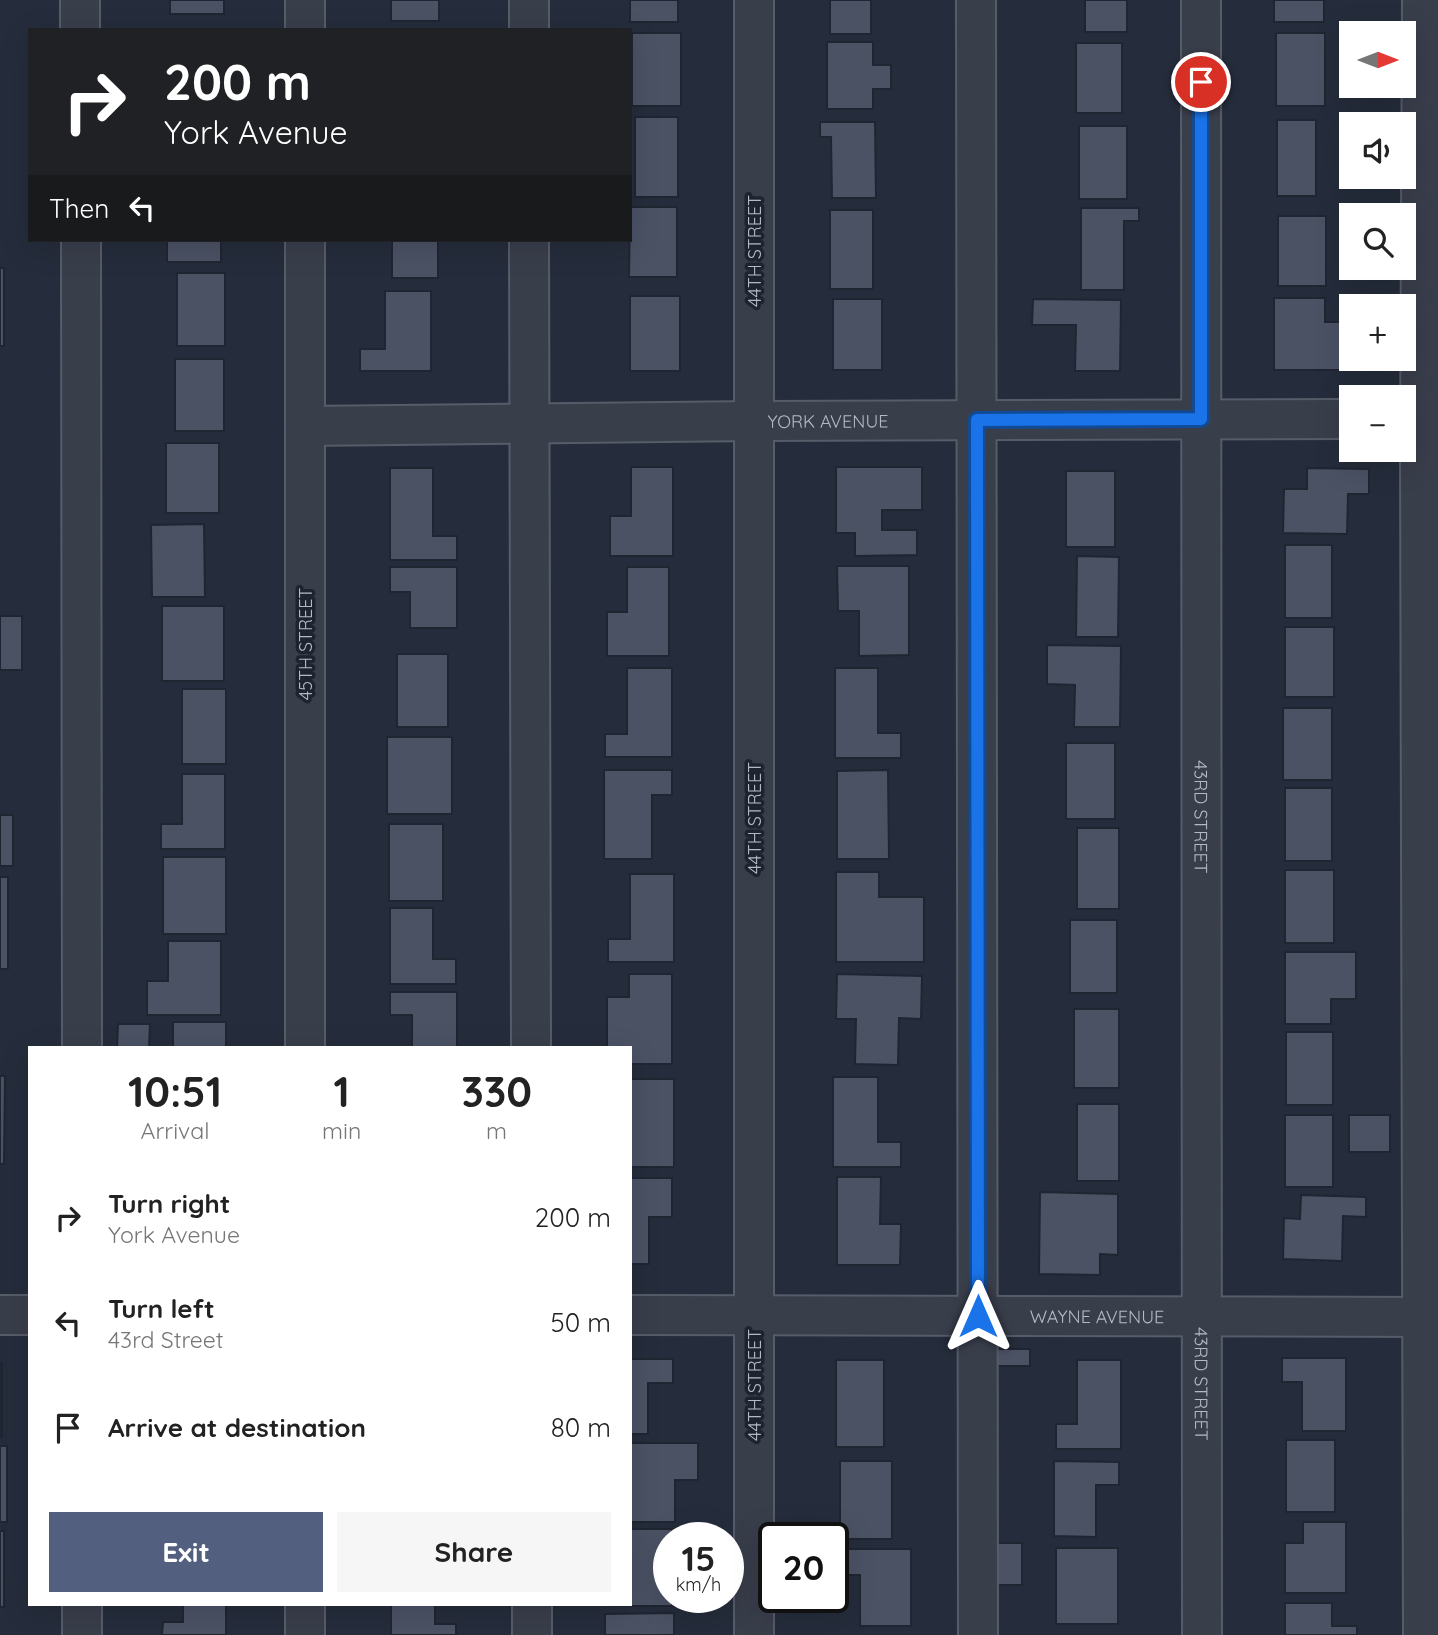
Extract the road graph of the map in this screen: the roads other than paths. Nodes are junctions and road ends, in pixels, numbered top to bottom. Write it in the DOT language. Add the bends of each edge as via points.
graph roads {
  1 [pos="80,0"];
  2 [pos="305,0"];
  3 [pos="530,0"];
  4 [pos="754,0"];
  5 [pos="975,0"];
  6 [pos="1201,0"];
  7 [pos="1422,0"];
  8 [pos="80,28"];
  9 [pos="305,28"];
  10 [pos="529,28"];
  11 [pos="81,242"];
  12 [pos="305,242"];
  13 [pos="529,242"];
  14 [pos="1201,419"];
  15 [pos="1339,419"];
  16 [pos="1420,419"];
  17 [pos="977,420"];
  18 [pos="754,421"];
  19 [pos="528,424"];
  20 [pos="305,426"];
  21 [pos="82,1046"];
  22 [pos="305,1046"];
  23 [pos="531,1046"];
  24 [pos="0,1315"];
  25 [pos="28,1315"];
  26 [pos="632,1315"];
  27 [pos="754,1315"];
  28 [pos="978,1316"];
  29 [pos="1202,1317"];
  30 [pos="1431,1317"];
  31 [pos="82,1606"];
  32 [pos="305,1606"];
  33 [pos="531,1606"];
  34 [pos="82,1635"];
  35 [pos="305,1635"];
  36 [pos="531,1635"];
  37 [pos="754,1635"];
  38 [pos="978,1635"];
  39 [pos="1202,1635"];
  40 [pos="1423,1635"];
  1 -- 8 [label="street"];
  2 -- 9 [label="street"];
  3 -- 10 [label="street"];
  4 -- 18 [label="street, 44TH STREET"];
  5 -- 17 [label="street"];
  6 -- 14 [label="street, 43RD STREET"];
  7 -- 16 [label="street"];
  11 -- 21 [label="street"];
  12 -- 20 [label="street, 45TH STREET"];
  13 -- 19 [label="street"];
  14 -- 15 [label="street, YORK AVENUE"];
  14 -- 17 [label="street, YORK AVENUE"];
  14 -- 29 [label="street, 43RD STREET"];
  16 -- 30 [label="street"];
  17 -- 18 [label="street, YORK AVENUE"];
  17 -- 28 [label="street"];
  18 -- 19 [label="street, YORK AVENUE"];
  18 -- 27 [label="street, 44TH STREET"];
  19 -- 20 [label="street, YORK AVENUE"];
  19 -- 23 [label="street"];
  20 -- 22 [label="street, 45TH STREET"];
  24 -- 25 [label="street"];
  26 -- 27 [label="street, WAYNE AVENUE"];
  27 -- 28 [label="street, WAYNE AVENUE"];
  27 -- 37 [label="street, 44TH STREET"];
  28 -- 29 [label="street, WAYNE AVENUE"];
  28 -- 38 [label="street"];
  29 -- 30 [label="street, WAYNE AVENUE"];
  29 -- 39 [label="street, 43RD STREET"];
  30 -- 40 [label="street"];
  31 -- 34 [label="street"];
  32 -- 35 [label="street"];
  33 -- 36 [label="street"];
}
